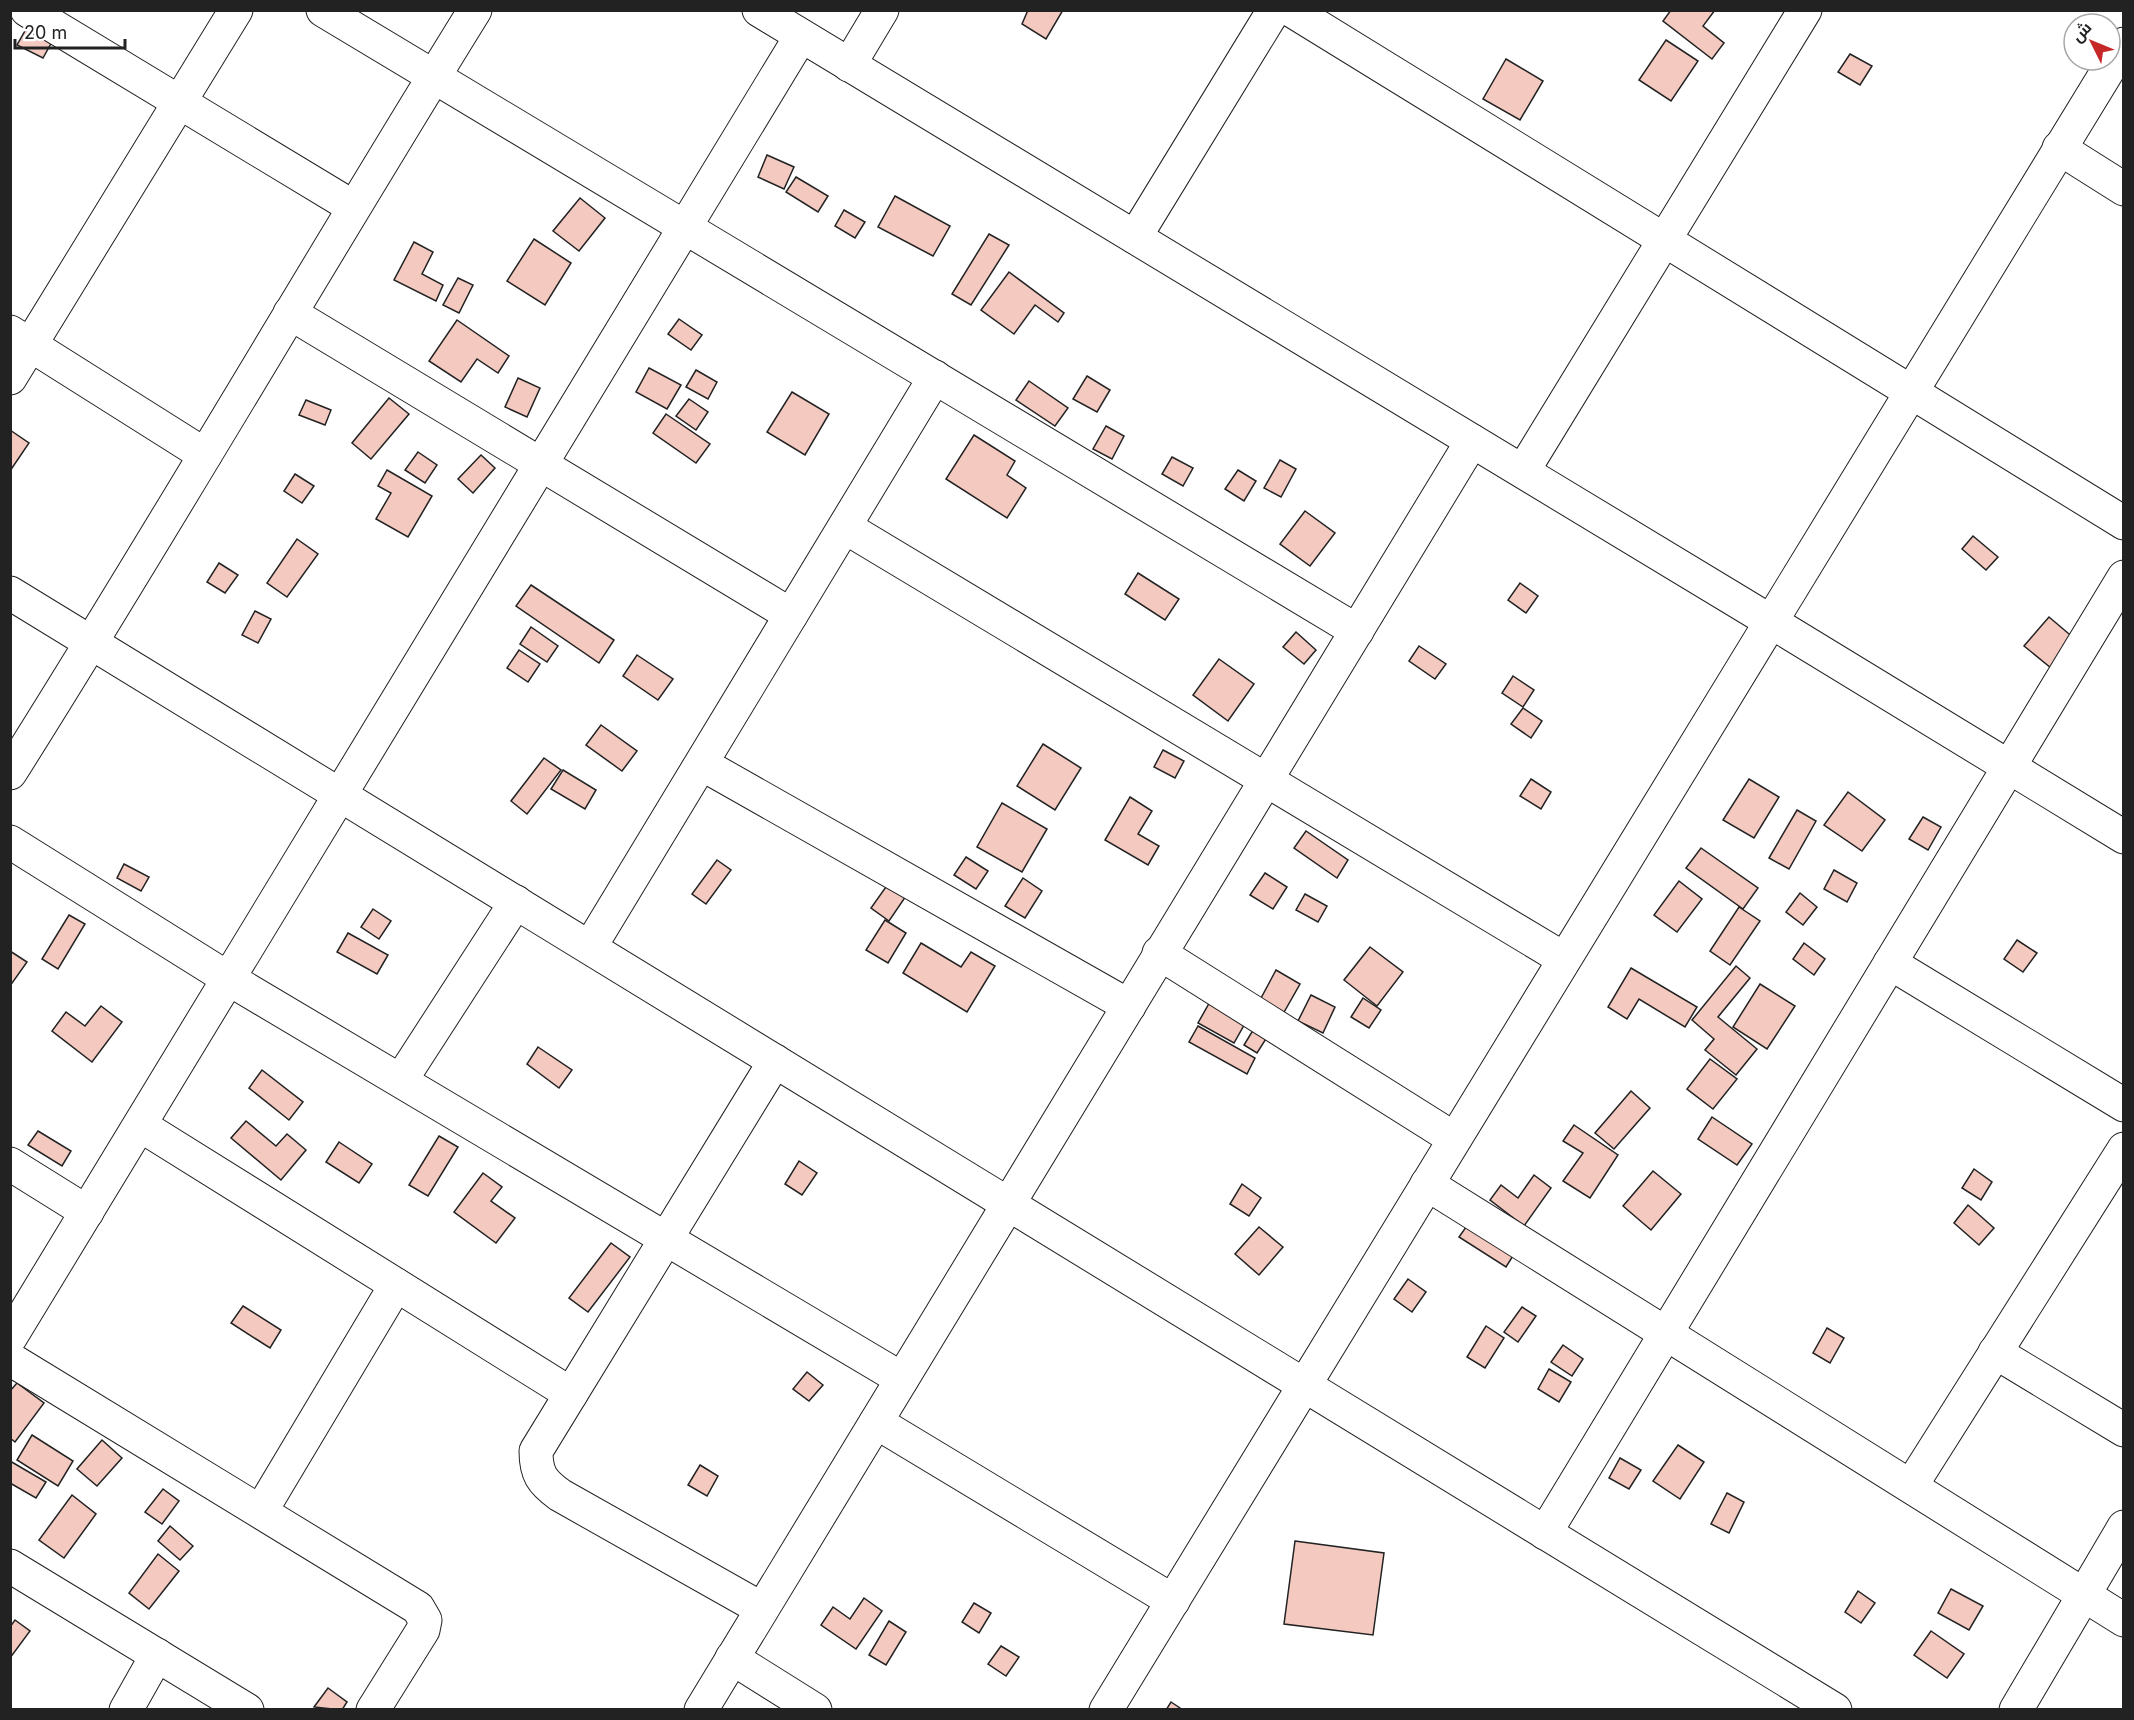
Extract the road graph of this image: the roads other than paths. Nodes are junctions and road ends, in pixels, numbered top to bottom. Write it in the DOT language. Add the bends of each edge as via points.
graph roads {
  1 [pos="27,10"];
  2 [pos="236,10"];
  3 [pos="323,10"];
  4 [pos="475,10"];
  5 [pos="759,10"];
  6 [pos="882,10"];
  7 [pos="1274,10"];
  8 [pos="1291,10"];
  9 [pos="1804,10"];
  10 [pos="801,36"];
  11 [pos="2124,44"];
  12 [pos="849,65"];
  13 [pos="433,78"];
  14 [pos="180,101"];
  15 [pos="2058,148"];
  16 [pos="2124,189"];
  17 [pos="353,207"];
  18 [pos="685,227"];
  19 [pos="1135,237"];
  20 [pos="1664,240"];
  21 [pos="290,313"];
  22 [pos="21,338"];
  23 [pos="935,377"];
  24 [pos="10,378"];
  25 [pos="1910,392"];
  26 [pos="1472,441"];
  27 [pos="205,455"];
  28 [pos="542,464"];
  29 [pos="1523,471"];
  30 [pos="2124,523"];
  31 [pos="845,527"];
  32 [pos="2124,577"];
  33 [pos="10,594"];
  34 [pos="791,615"];
  35 [pos="1770,621"];
  36 [pos="1357,631"];
  37 [pos="91,645"];
  38 [pos="702,764"];
  39 [pos="2009,767"];
  40 [pos="10,773"];
  41 [pos="1267,780"];
  42 [pos="341,794"];
  43 [pos="2124,837"];
  44 [pos="10,842"];
  45 [pos="516,902"];
  46 [pos="590,947"];
  47 [pos="1159,953"];
  48 [pos="1564,959"];
  49 [pos="1890,963"];
  50 [pos="229,978"];
  51 [pos="1129,1005"];
  52 [pos="775,1061"];
  53 [pos="401,1080"];
  54 [pos="2124,1105"];
  55 [pos="140,1125"];
  56 [pos="1453,1138"];
  57 [pos="2124,1149"];
  58 [pos="10,1164"];
  59 [pos="1427,1184"];
  60 [pos="1009,1204"];
  61 [pos="87,1212"];
  62 [pos="666,1237"];
  63 [pos="396,1285"];
  64 [pos="1666,1334"];
  65 [pos="10,1338"];
  66 [pos="1995,1352"];
  67 [pos="10,1359"];
  68 [pos="902,1378"];
  69 [pos="1304,1386"];
  70 [pos="571,1394"];
  71 [pos="876,1422"];
  72 [pos="2124,1430"];
  73 [pos="1911,1486"];
  74 [pos="261,1511"];
  75 [pos="2124,1527"];
  76 [pos="1545,1533"];
  77 [pos="10,1566"];
  78 [pos="2085,1595"];
  79 [pos="1173,1601"];
  80 [pos="762,1609"];
  81 [pos="2124,1620"];
  82 [pos="157,1655"];
  83 [pos="732,1658"];
  84 [pos="126,1710"];
  85 [pos="248,1710"];
  86 [pos="373,1710"];
  87 [pos="701,1710"];
  88 [pos="815,1710"];
  89 [pos="1106,1710"];
  90 [pos="1834,1710"];
  91 [pos="2016,1710"];
  1 -- 14 [label="street"];
  2 -- 14 [label="street"];
  3 -- 13 [label="street"];
  4 -- 13 [label="street"];
  5 -- 10 [label="street"];
  6 -- 12 [label="street"];
  7 -- 19 [label="street"];
  8 -- 20 [label="street"];
  9 -- 20 [label="street"];
  10 -- 12 [label="street"];
  10 -- 18 [label="street"];
  11 -- 15 [label="street"];
  12 -- 19 [label="street"];
  13 -- 17 [label="street"];
  13 -- 18 [label="street"];
  14 -- 17 [label="street"];
  14 -- 22 [label="street"];
  15 -- 16 [label="street"];
  15 -- 25 [label="street"];
  17 -- 21 [label="street"];
  18 -- 23 [label="street"];
  18 -- 28 [label="street"];
  19 -- 26 [label="street"];
  20 -- 25 [label="street"];
  20 -- 29 [label="street"];
  21 -- 27 [label="street"];
  21 -- 28 [label="street"];
  22 -- 24 [label="street"];
  22 -- 27 [label="street"];
  23 -- 31 [label="street"];
  23 -- 36 [label="street"];
  25 -- 30 [label="street"];
  25 -- 35 [label="street"];
  26 -- 29 [label="street"];
  26 -- 36 [label="street"];
  27 -- 37 [label="street"];
  28 -- 34 [label="street"];
  28 -- 42 [label="street"];
  29 -- 35 [label="street"];
  31 -- 34 [label="street"];
  31 -- 41 [label="street"];
  32 -- 39 [label="street"];
  33 -- 37 [label="street"];
  34 -- 38 [label="street"];
  35 -- 39 [label="street"];
  35 -- 48 [label="street"];
  36 -- 41 [label="street"];
  37 -- 40 [label="street"];
  37 -- 42 [label="street"];
  38 -- 46 [label="street"];
  38 -- 51 [label="street"];
  39 -- 43 [label="street"];
  39 -- 49 [label="street"];
  41 -- 47 [label="street"];
  41 -- 48 [label="street"];
  42 -- 45 [label="street"];
  42 -- 50 [label="street"];
  44 -- 50 [label="street"];
  45 -- 46 [label="street"];
  45 -- 53 [label="street"];
  46 -- 52 [label="street"];
  47 -- 51 [label="street"];
  47 -- 56 [label="street"];
  48 -- 56 [label="street"];
  49 -- 54 [label="street"];
  49 -- 64 [label="street"];
  50 -- 53 [label="street"];
  50 -- 55 [label="street"];
  51 -- 60 [label="street"];
  52 -- 60 [label="street"];
  52 -- 62 [label="street"];
  53 -- 62 [label="street"];
  55 -- 61 [label="street"];
  55 -- 63 [label="street"];
  56 -- 59 [label="street"];
  57 -- 66 [label="street"];
  58 -- 61 [label="street"];
  59 -- 64 [label="street"];
  59 -- 69 [label="street"];
  60 -- 68 [label="street"];
  60 -- 69 [label="street"];
  61 -- 65 [label="street"];
  62 -- 68 [label="street"];
  62 -- 70 [label="street"];
  63 -- 70 [label="street"];
  63 -- 74 [label="street"];
  64 -- 73 [label="street"];
  64 -- 76 [label="street"];
  66 -- 72 [label="street"];
  66 -- 73 [label="street"];
  67 -- 74 [label="street"];
  68 -- 71 [label="street"];
  69 -- 76 [label="street"];
  69 -- 79 [label="street"];
  70 -- 80 [label="street" via="536,1451 536,1469 543,1482"];
  71 -- 79 [label="street"];
  71 -- 80 [label="street"];
  73 -- 78 [label="street"];
  74 -- 86 [label="street" via="418,1608 424,1620 423,1630"];
  75 -- 78 [label="street"];
  76 -- 90 [label="street"];
  77 -- 82 [label="street"];
  78 -- 81 [label="street"];
  78 -- 91 [label="street"];
  79 -- 89 [label="street"];
  80 -- 83 [label="street"];
  82 -- 84 [label="street"];
  82 -- 85 [label="street"];
  83 -- 87 [label="street"];
  83 -- 88 [label="street"];
}
